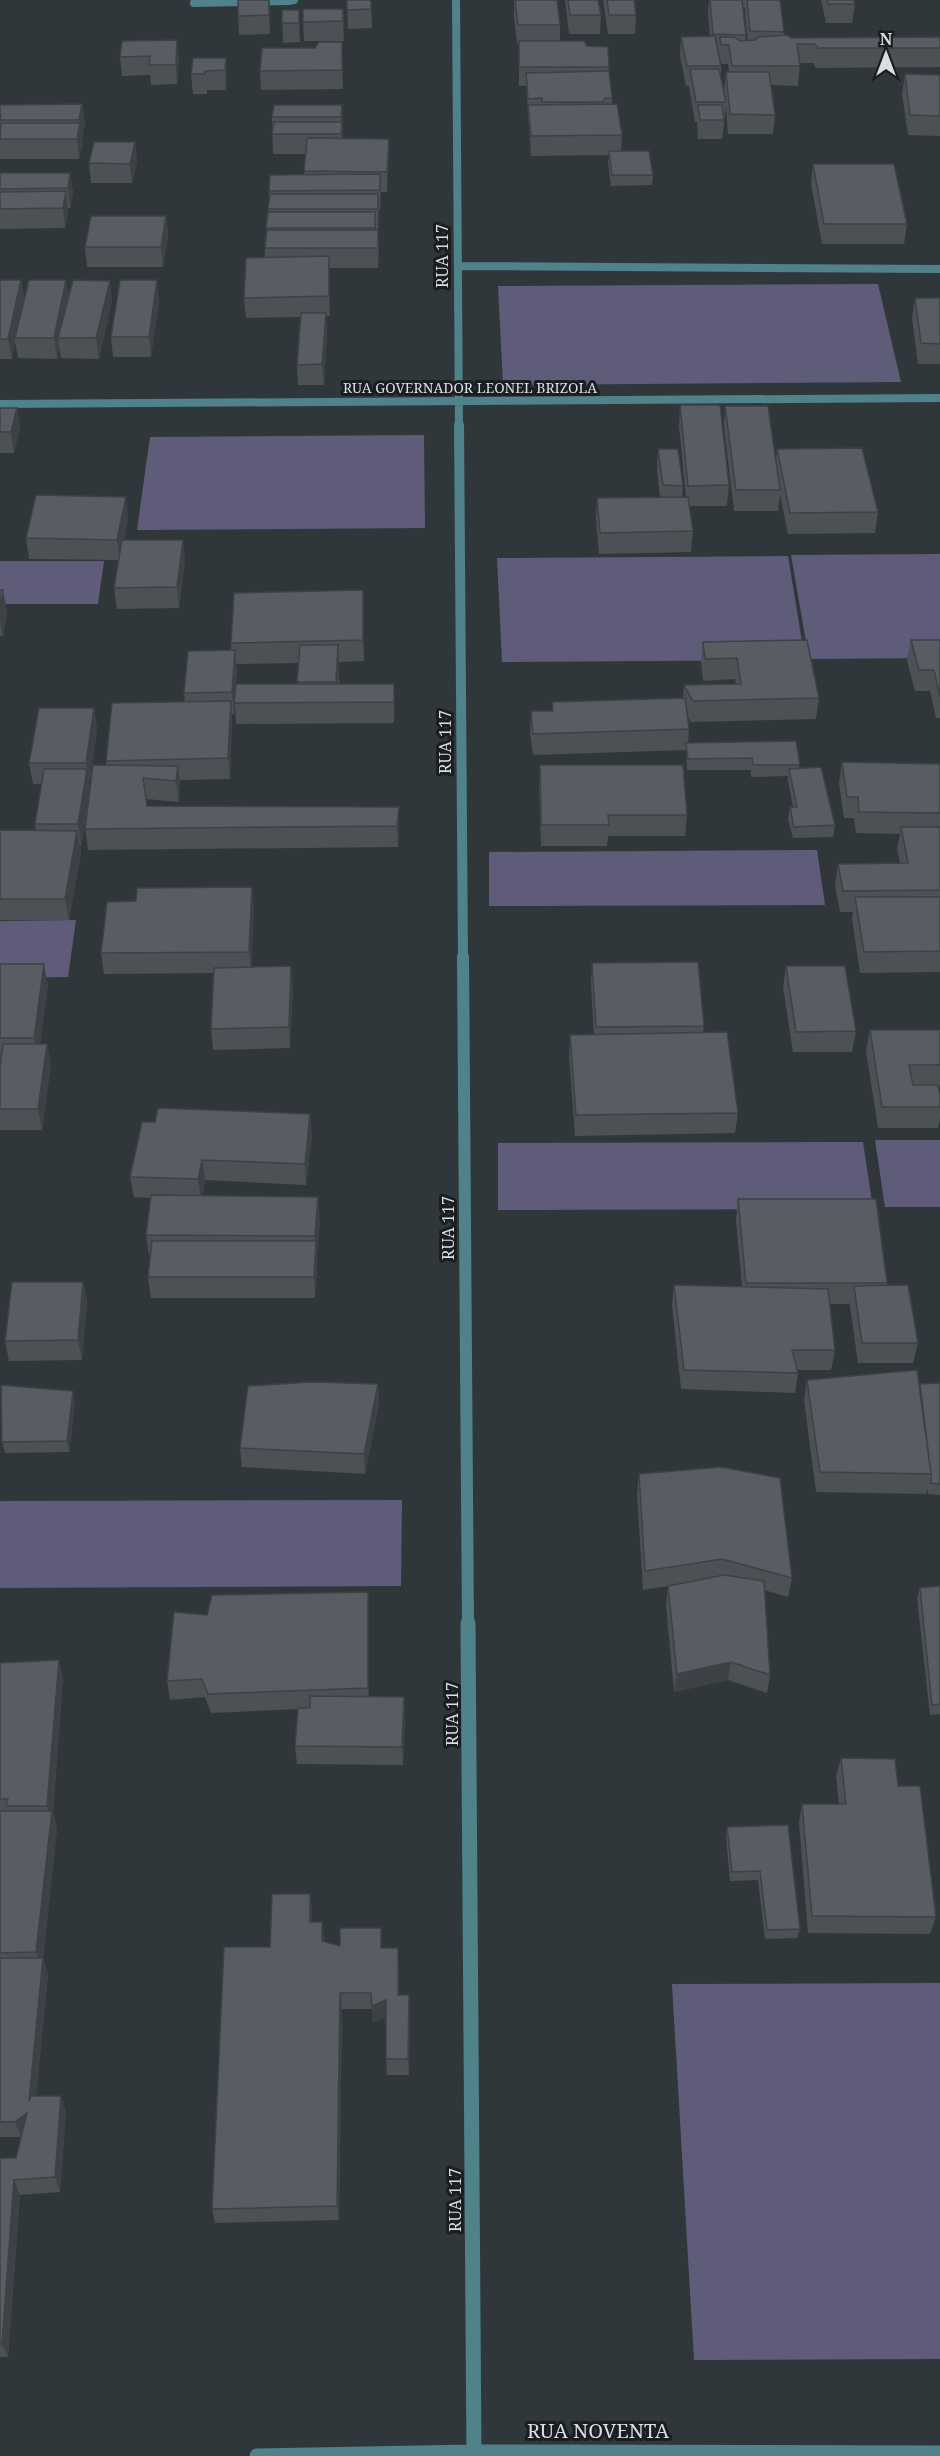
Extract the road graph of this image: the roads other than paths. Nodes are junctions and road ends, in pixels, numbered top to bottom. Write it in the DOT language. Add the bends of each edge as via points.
graph roads {
  1 [pos="195,0"];
  2 [pos="294,0"];
  3 [pos="456,0"];
  4 [pos="288,1"];
  5 [pos="459,266"];
  6 [pos="940,269"];
  7 [pos="940,398"];
  8 [pos="459,402"];
  9 [pos="0,404"];
  10 [pos="940,2453"];
  11 [pos="474,2454"];
  12 [pos="257,2456"];
  1 -- 4 [label="street" via="194,3"];
  2 -- 4 [label="street"];
  3 -- 5 [label="street, RUA 117"];
  5 -- 6 [label="street"];
  5 -- 8 [label="street, RUA 117"];
  7 -- 8 [label="street, RUA GOVERNADOR LEONEL BRIZOLA"];
  8 -- 9 [label="street, RUA GOVERNADOR LEONEL BRIZOLA"];
  8 -- 11 [label="street, RUA 117"];
  10 -- 11 [label="street, RUA NOVENTA"];
  11 -- 12 [label="street, RUA NOVENTA"];
}
